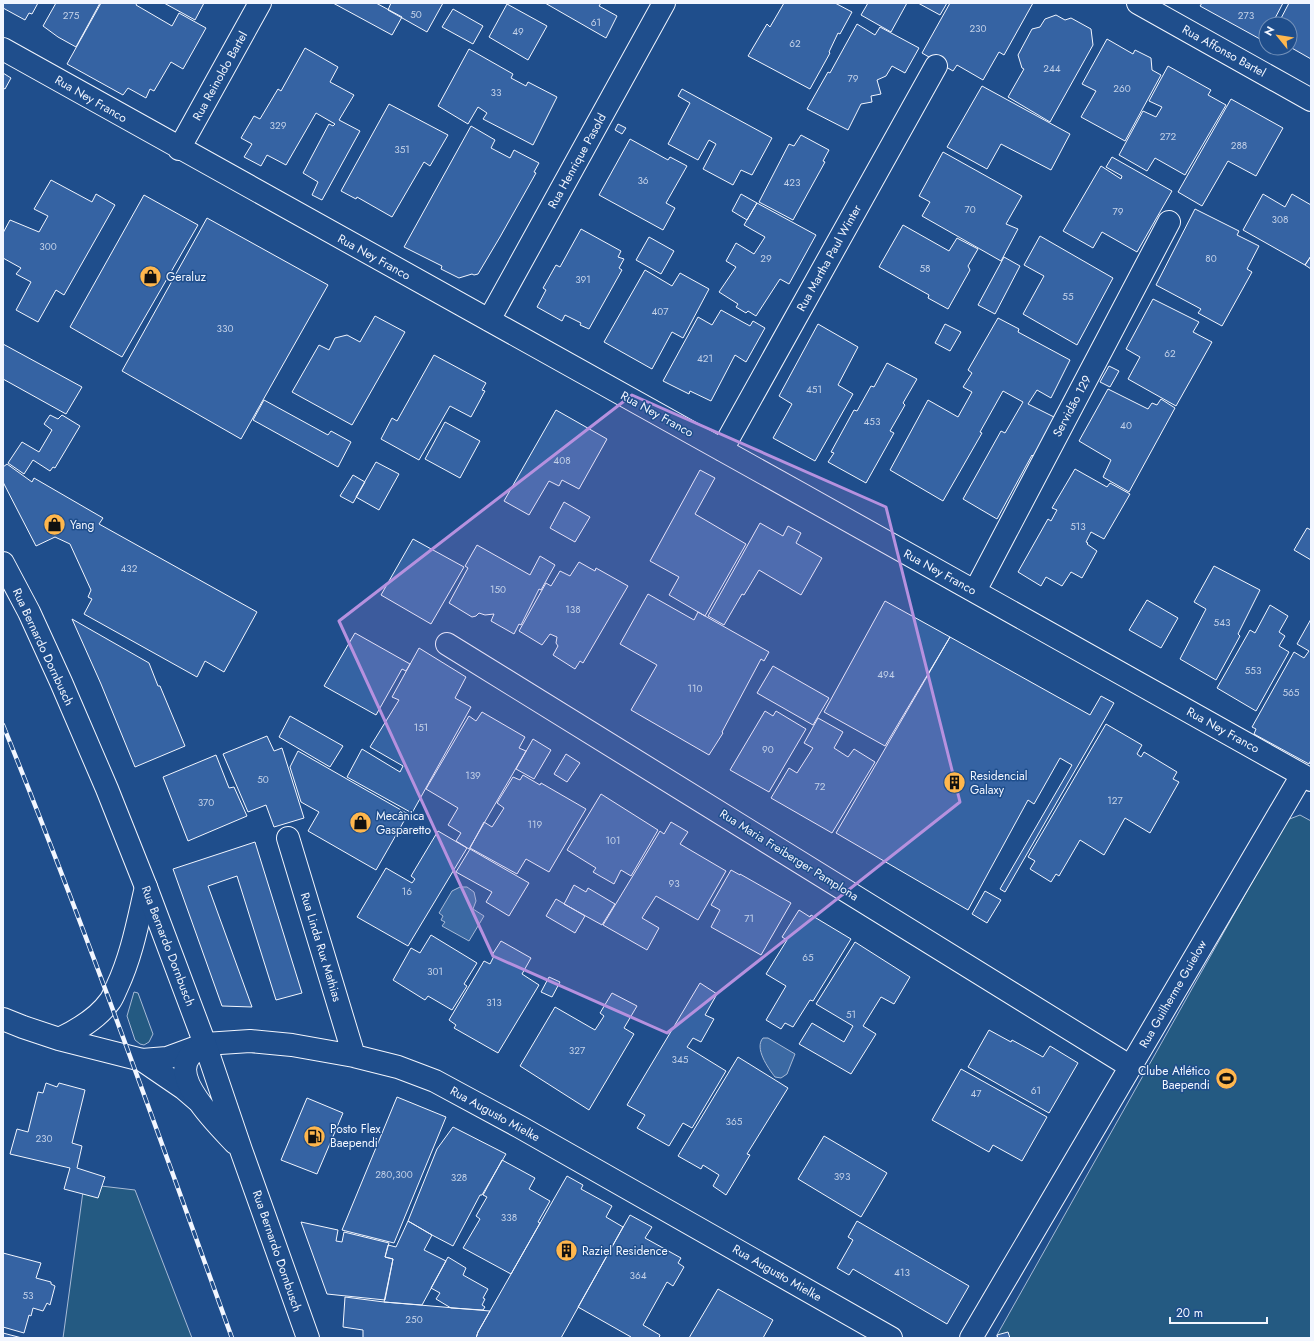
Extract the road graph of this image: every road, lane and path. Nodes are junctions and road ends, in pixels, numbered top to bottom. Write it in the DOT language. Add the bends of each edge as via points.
graph roads {
  1 [pos="260,3"];
  2 [pos="664,3"];
  3 [pos="1138,3"];
  4 [pos="3,49"];
  5 [pos="936,66"];
  6 [pos="1311,100"];
  7 [pos="179,149"];
  8 [pos="1169,222"];
  9 [pos="489,320"];
  10 [pos="722,450"];
  11 [pos="3,563"];
  12 [pos="975,591"];
  13 [pos="446,644"];
  14 [pos="1307,777"];
  15 [pos="288,838"];
  16 [pos="146,887"];
  17 [pos="3,1019"];
  18 [pos="59,1039"];
  19 [pos="205,1044"];
  20 [pos="354,1056"];
  21 [pos="142,1060"];
  22 [pos="1131,1067"];
  23 [pos="197,1100"];
  24 [pos="241,1150"];
  25 [pos="308,1338"];
  26 [pos="891,1338"];
  27 [pos="971,1338"];
  1 -- 7 [label="main road, Rua Reinoldo Bartel"];
  2 -- 9 [label="main road, Rua Henrique Pasold"];
  3 -- 6 [label="main road, Rua Affonso Bartel"];
  4 -- 7 [label="main road, Rua Ney Franco"];
  5 -- 10 [label="main road, Rua Martha Paul Winter"];
  7 -- 9 [label="main road, Rua Ney Franco"];
  8 -- 12 [label="main road, Servidão 129"];
  9 -- 10 [label="main road, Rua Ney Franco"];
  10 -- 12 [label="main road, Rua Ney Franco"];
  11 -- 16 [label="main road, Rua Bernardo Dornbusch" via="61,682"];
  12 -- 14 [label="main road, Rua Ney Franco"];
  13 -- 22 [label="main road, Rua Maria Freiberger Pamplona"];
  14 -- 22 [label="main road, Rua Guilherme Guielow"];
  15 -- 20 [label="main road, Rua Linda Rux Mathias"];
  16 -- 18 [label="main road" via="131,951 110,1001 80,1028"];
  16 -- 19 [label="main road, Rua Bernardo Dornbusch"];
  17 -- 18 [label="main road, Rua Augusto Mielke"];
  18 -- 21 [label="main road, Rua Augusto Mielke"];
  19 -- 20 [label="main road, Rua Augusto Mielke" via="250,1041 292,1045"];
  19 -- 21 [label="main road, Rua Augusto Mielke" via="167,1058"];
  19 -- 23 [label="main road" via="190,1056 186,1065 189,1084"];
  19 -- 24 [label="main road, Rua Bernardo Dornbusch"];
  20 -- 26 [label="main road, Rua Augusto Mielke" via="398,1066 457,1092"];
  21 -- 23 [label="main road"];
  22 -- 27 [label="main road, Rua Guilherme Guielow"];
  23 -- 24 [label="main road"];
  24 -- 25 [label="main road, Rua Bernardo Dornbusch"];
}
